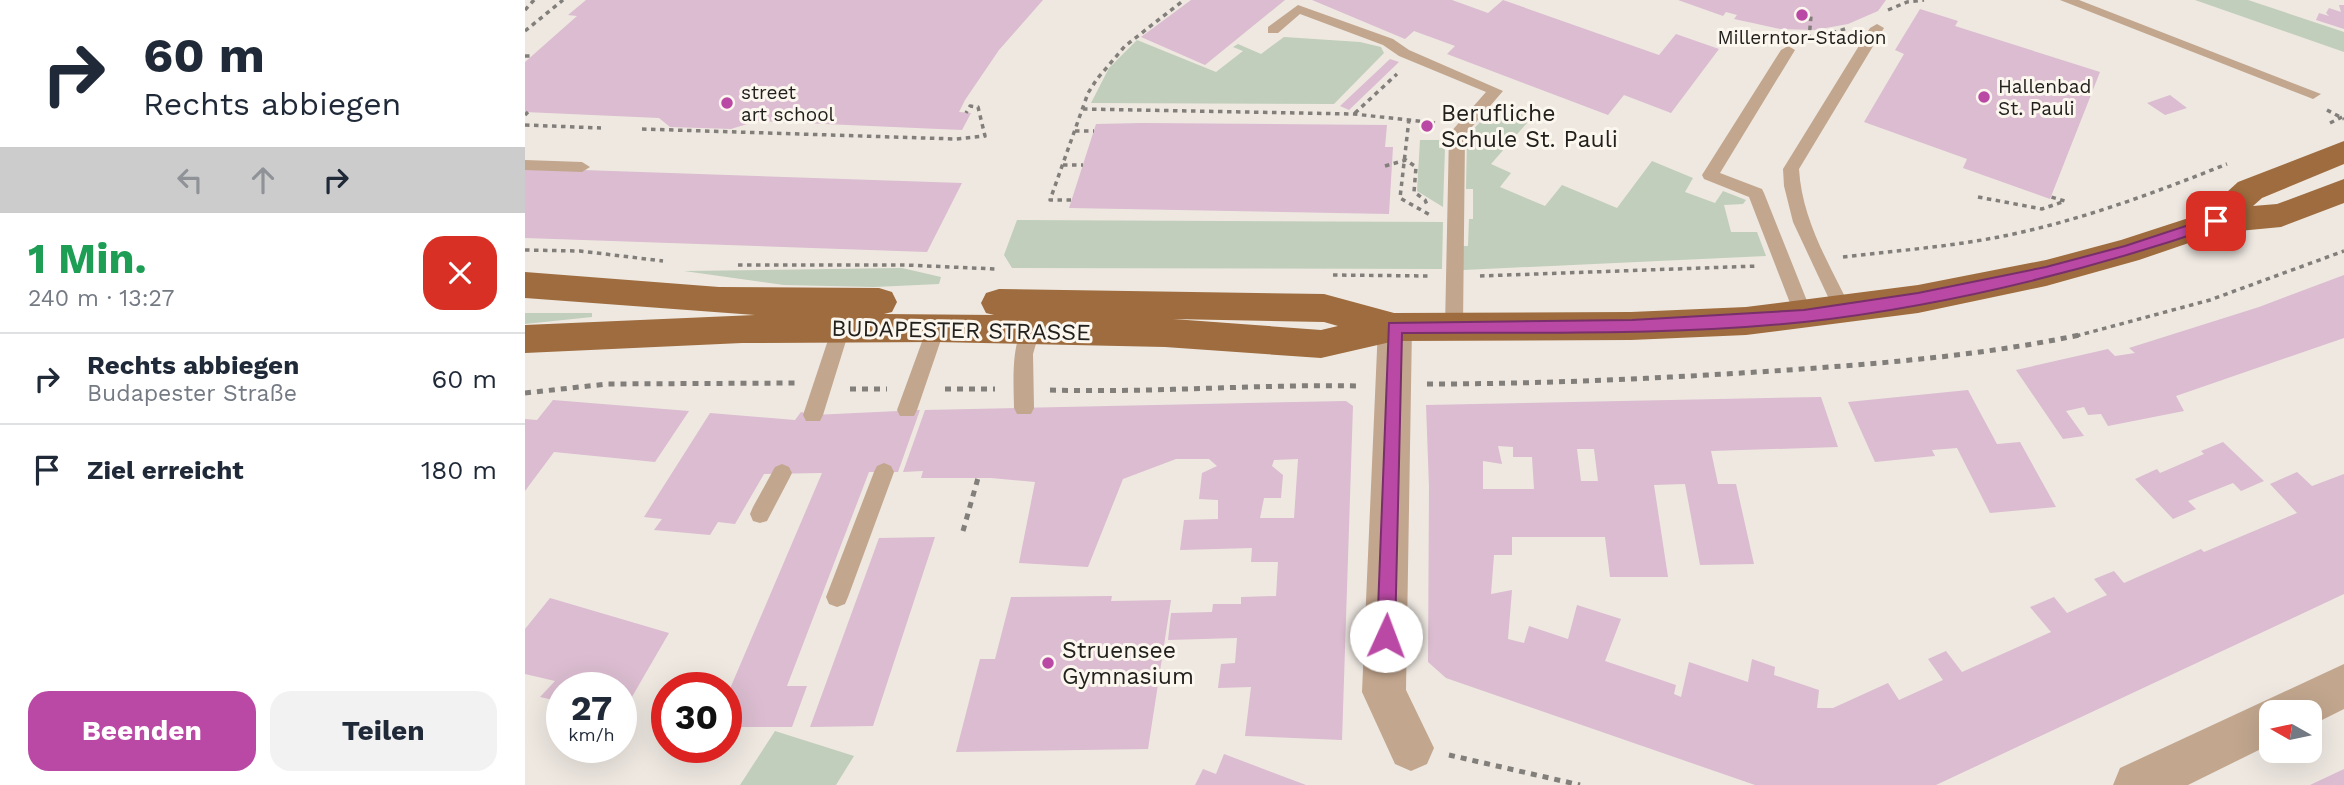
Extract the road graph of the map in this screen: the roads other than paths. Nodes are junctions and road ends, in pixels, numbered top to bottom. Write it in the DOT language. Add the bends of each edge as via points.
graph roads {
  1 [pos="2067,0"];
  2 [pos="1877,28"];
  3 [pos="1273,30"];
  4 [pos="1788,50"];
  5 [pos="2313,94"];
  6 [pos="2344,152"];
  7 [pos="525,164"];
  8 [pos="582,167"];
  9 [pos="2344,190"];
  10 [pos="2216,221"];
  11 [pos="525,285"];
  12 [pos="1843,311"];
  13 [pos="1804,316"];
  14 [pos="1395,327"];
  15 [pos="1454,327"];
  16 [pos="841,328"];
  17 [pos="936,328"];
  18 [pos="1031,330"];
  19 [pos="525,338"];
  20 [pos="1024,398"];
  21 [pos="907,410"];
  22 [pos="813,415"];
  23 [pos="884,472"];
  24 [pos="782,473"];
  25 [pos="760,514"];
  26 [pos="837,597"];
  27 [pos="2344,686"];
  28 [pos="2314,700"];
  29 [pos="2259,726"];
  30 [pos="1411,748"];
  31 [pos="2137,785"];
  1 -- 5 [label="lane"];
  2 -- 12 [label="lane" via="1791,169 1790,187"];
  3 -- 15 [label="lane" via="1298,9 1388,42 1496,91 1457,134"];
  4 -- 13 [label="lane" via="1710,175 1756,192"];
  6 -- 10 [label="main road, BUDAPESTER STRASSE" via="2250,191"];
  7 -- 8 [label="lane"];
  9 -- 10 [label="main road, BUDAPESTER STRASSE" via="2281,215"];
  10 -- 12 [label="main road, BUDAPESTER STRASSE" via="2046,273"];
  11 -- 14 [label="main road, BUDAPESTER STRASSE" via="745,302 1324,307"];
  12 -- 13 [label="main road, BUDAPESTER STRASSE"];
  13 -- 15 [label="main road, BUDAPESTER STRASSE" via="1632,326"];
  14 -- 15 [label="main road, BUDAPESTER STRASSE"];
  14 -- 18 [label="main road, BUDAPESTER STRASSE" via="1321,344"];
  14 -- 30 [label="street" via="1384,692"];
  16 -- 17 [label="main road, BUDAPESTER STRASSE"];
  16 -- 19 [label="main road, BUDAPESTER STRASSE"];
  16 -- 22 [label="lane"];
  17 -- 18 [label="main road, BUDAPESTER STRASSE"];
  17 -- 21 [label="lane"];
  18 -- 20 [label="lane" via="1024,354"];
  23 -- 26 [label="lane"];
  24 -- 25 [label="lane"];
  27 -- 28 [label="street"];
  29 -- 31 [label="street"];
}
